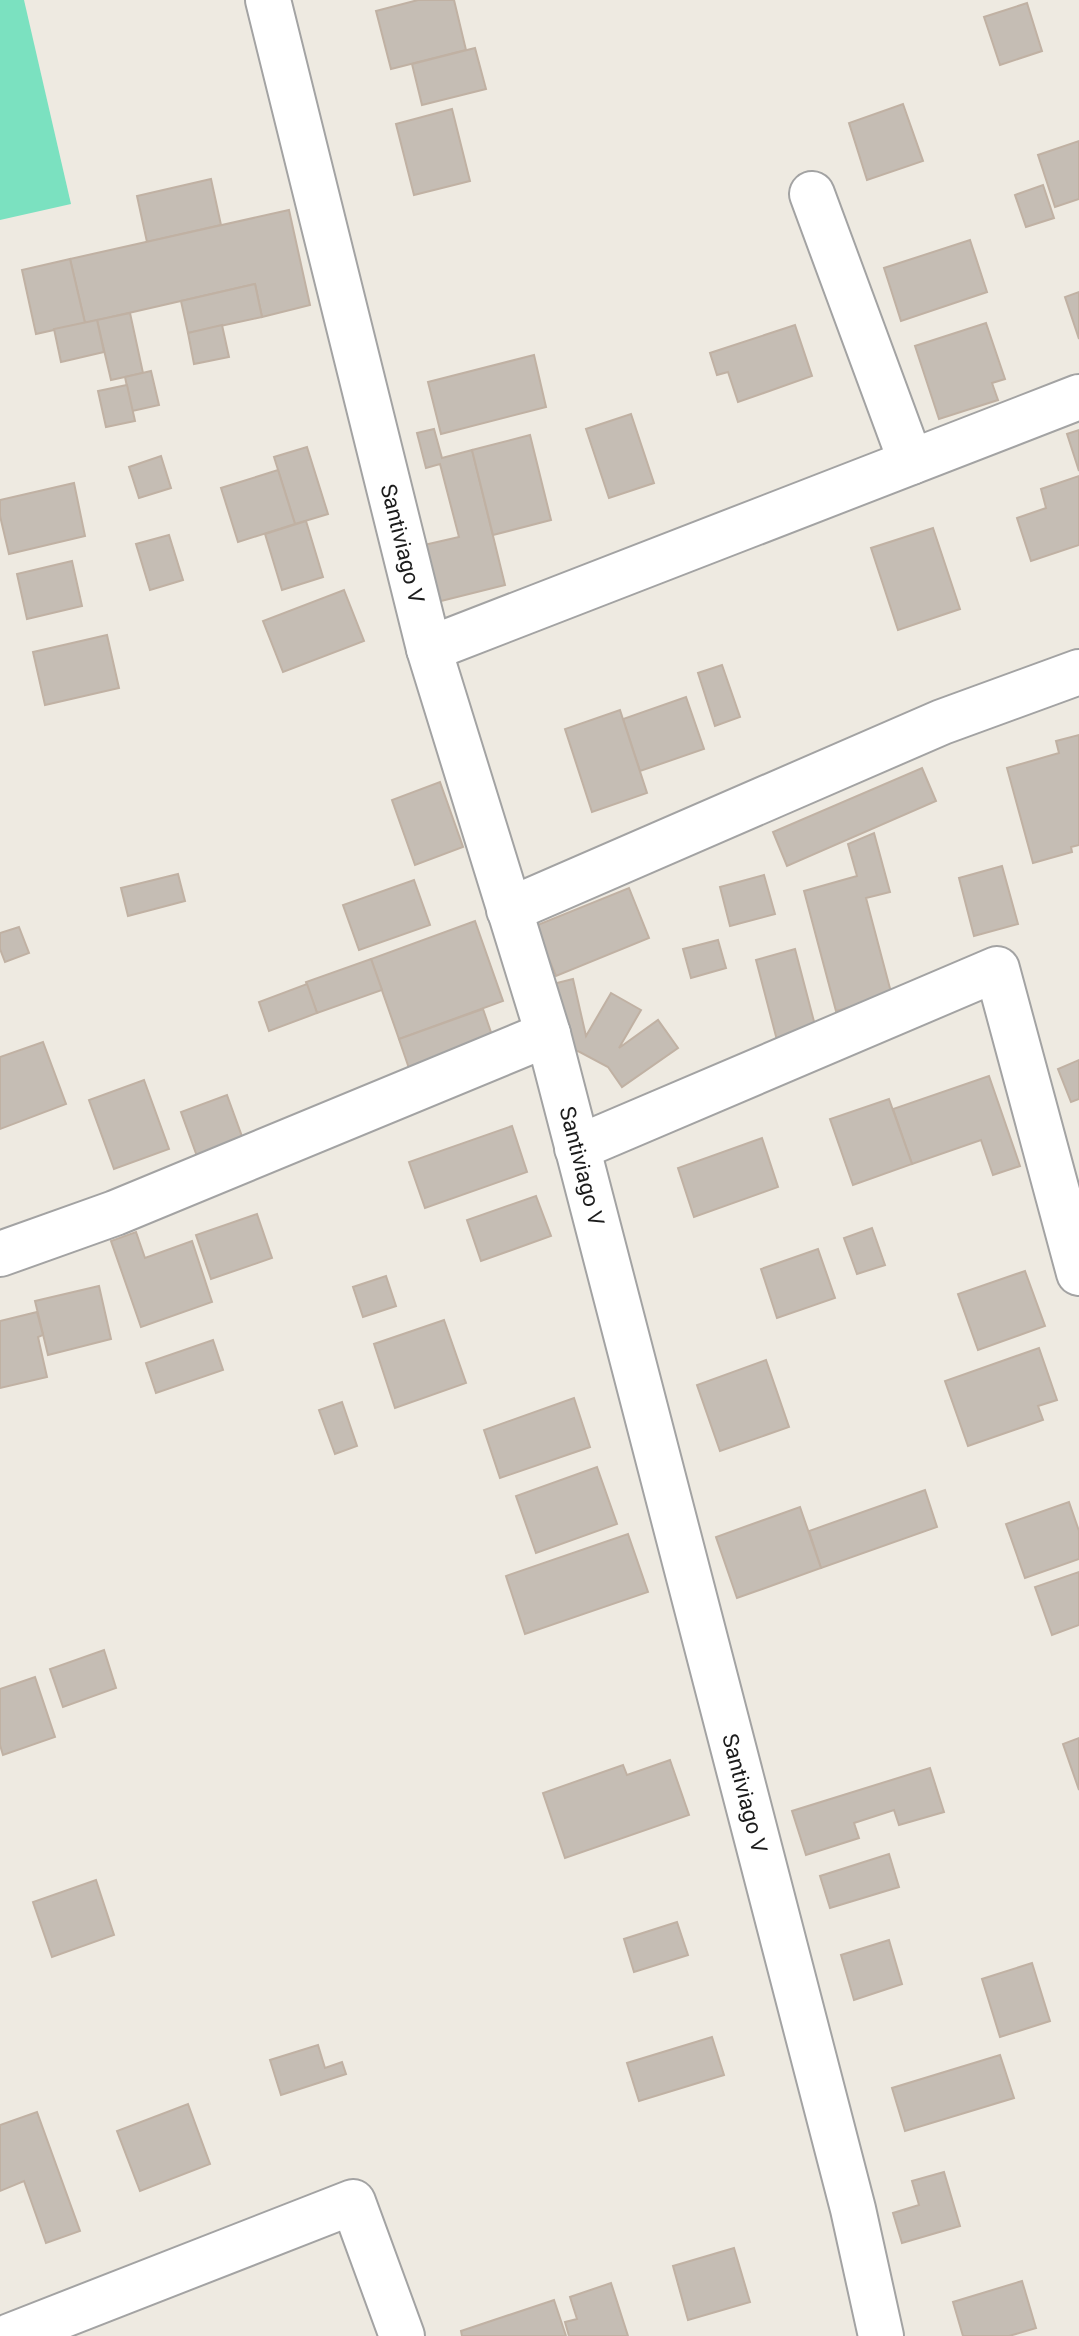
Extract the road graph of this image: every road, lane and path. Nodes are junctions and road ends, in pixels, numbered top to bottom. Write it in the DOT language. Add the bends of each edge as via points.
graph roads {
  1 [pos="268,0"];
  2 [pos="812,194"];
  3 [pos="1079,397"];
  4 [pos="911,462"];
  5 [pos="429,649"];
  6 [pos="1079,672"];
  7 [pos="509,910"];
  8 [pos="548,1034"];
  9 [pos="577,1148"];
  10 [pos="0,1254"];
  11 [pos="1079,1273"];
  12 [pos="10,2336"];
  13 [pos="402,2336"];
  14 [pos="881,2336"];
  1 -- 5 [label="street, Santiviago V"];
  2 -- 4 [label="street"];
  3 -- 4 [label="street"];
  4 -- 5 [label="street"];
  5 -- 7 [label="street, Santiviago V"];
  6 -- 7 [label="street" via="942,722"];
  7 -- 8 [label="street, Santiviago V"];
  8 -- 9 [label="street, Santiviago V"];
  8 -- 10 [label="street" via="115,1213"];
  9 -- 11 [label="street" via="997,969"];
  9 -- 14 [label="street, Santiviago V" via="853,2209"];
  12 -- 13 [label="street" via="353,2202"];
}
